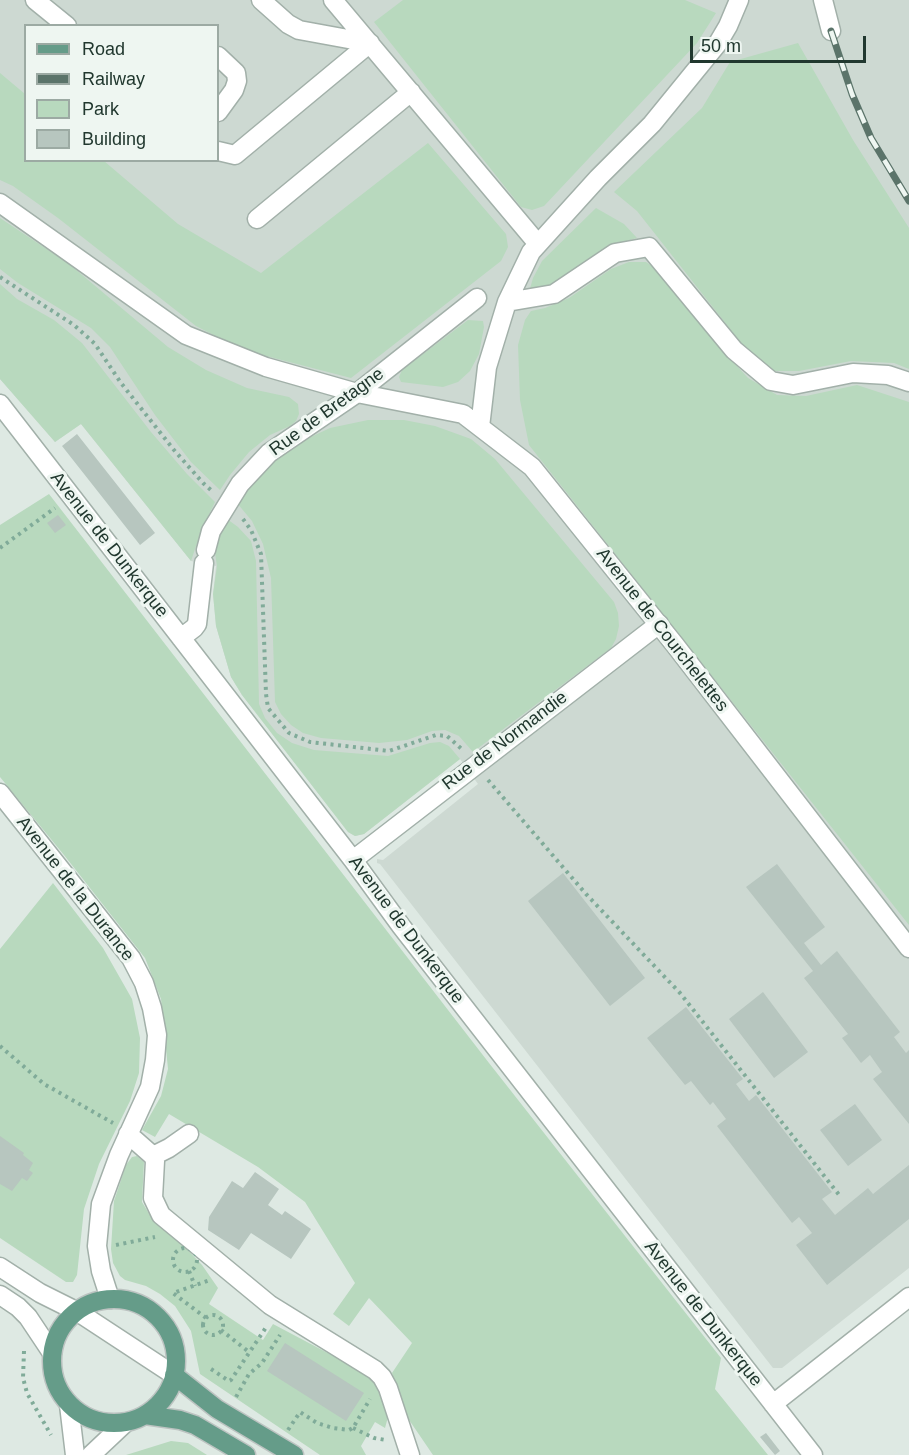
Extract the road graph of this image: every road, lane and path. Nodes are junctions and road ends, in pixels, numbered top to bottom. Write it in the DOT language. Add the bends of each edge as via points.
graph roads {
  1 [pos="34,0"];
  2 [pos="261,0"];
  3 [pos="333,0"];
  4 [pos="739,0"];
  5 [pos="823,0"];
  6 [pos="64,24"];
  7 [pos="831,31"];
  8 [pos="370,43"];
  9 [pos="219,57"];
  10 [pos="411,93"];
  11 [pos="219,111"];
  12 [pos="219,151"];
  13 [pos="0,203"];
  14 [pos="257,219"];
  15 [pos="538,244"];
  16 [pos="0,277"];
  17 [pos="477,298"];
  18 [pos="507,302"];
  19 [pos="909,382"];
  20 [pos="357,393"];
  21 [pos="0,404"];
  22 [pos="480,427"];
  23 [pos="71,496"];
  24 [pos="227,504"];
  25 [pos="0,548"];
  26 [pos="659,624"];
  27 [pos="181,638"];
  28 [pos="475,764"];
  29 [pos="0,793"];
  30 [pos="353,860"];
  31 [pos="909,948"];
  32 [pos="0,1046"];
  33 [pos="128,1134"];
  34 [pos="189,1134"];
  35 [pos="153,1156"];
  36 [pos="840,1196"];
  37 [pos="177,1228"];
  38 [pos="106,1246"];
  39 [pos="0,1267"];
  40 [pos="224,1267"];
  41 [pos="189,1271"];
  42 [pos="195,1286"];
  43 [pos="0,1295"];
  44 [pos="909,1297"];
  45 [pos="110,1299"];
  46 [pos="78,1312"];
  47 [pos="284,1314"];
  48 [pos="206,1318"];
  49 [pos="221,1330"];
  50 [pos="23,1342"];
  51 [pos="249,1352"];
  52 [pos="51,1353"];
  53 [pos="211,1369"];
  54 [pos="174,1375"];
  55 [pos="370,1393"];
  56 [pos="233,1402"];
  57 [pos="773,1404"];
  58 [pos="69,1405"];
  59 [pos="146,1415"];
  60 [pos="125,1423"];
  61 [pos="353,1428"];
  62 [pos="51,1436"];
  63 [pos="285,1436"];
  64 [pos="408,1447"];
  65 [pos="75,1455"];
  66 [pos="91,1455"];
  67 [pos="246,1455"];
  68 [pos="294,1455"];
  69 [pos="813,1455"];
  1 -- 6 [label="street"];
  2 -- 8 [label="street" via="299,30"];
  3 -- 8 [label="street"];
  4 -- 15 [label="street" via="718,43 652,124"];
  5 -- 7 [label="street"];
  8 -- 10 [label="street"];
  8 -- 12 [label="street" via="235,155"];
  9 -- 11 [label="street" via="236,73 237,81"];
  10 -- 14 [label="street"];
  10 -- 15 [label="street"];
  13 -- 20 [label="street, Avenue de Courchelettes" via="186,335 266,367"];
  15 -- 18 [label="street"];
  16 -- 24 [label="path" via="74,325 95,344 174,450 202,483"];
  17 -- 20 [label="street, Rue de Bretagne"];
  18 -- 19 [label="street" via="554,294 615,253 649,247 734,350 771,381 793,385 853,373 888,375"];
  18 -- 22 [label="street" via="487,367"];
  20 -- 22 [label="street, Avenue de Courchelettes" via="463,414"];
  20 -- 24 [label="street, Rue de Bretagne" via="269,453"];
  21 -- 23 [label="street, Avenue de Dunkerque"];
  22 -- 26 [label="street, Avenue de Courchelettes" via="532,467"];
  23 -- 25 [label="path"];
  23 -- 27 [label="street, Avenue de Dunkerque"];
  24 -- 27 [label="street, Rue de Bretagne" via="211,531 197,624"];
  24 -- 28 [label="path" via="250,530 261,554 266,694 268,708 283,727 310,742 389,751 436,735 447,736"];
  26 -- 28 [label="street, Rue de Normandie"];
  26 -- 31 [label="street, Avenue de Courchelettes"];
  27 -- 30 [label="street, Avenue de Dunkerque"];
  28 -- 30 [label="street, Rue de Normandie"];
  28 -- 36 [label="path" via="586,894 680,993"];
  29 -- 33 [label="street, Avenue de la Durance" via="107,926 144,983 157,1035 155,1060 150,1087"];
  30 -- 57 [label="street, Avenue de Dunkerque"];
  32 -- 33 [label="path" via="44,1084"];
  33 -- 35 [label="street"];
  33 -- 45 [label="street, Avenue de la Durance" via="101,1204 97,1246"];
  34 -- 35 [label="street"];
  35 -- 37 [label="street" via="156,1208"];
  37 -- 38 [label="path" via="161,1236"];
  37 -- 40 [label="street"];
  39 -- 46 [label="street"];
  40 -- 42 [label="path" via="210,1280"];
  40 -- 47 [label="street"];
  41 -- 42 [label="path"];
  42 -- 48 [label="path" via="173,1293"];
  43 -- 52 [label="street" via="28,1317"];
  44 -- 57 [label="street"];
  45 -- 46 [label="main road" via="89,1304"];
  45 -- 54 [label="main road" via="133,1302 164,1324 172,1339"];
  46 -- 52 [label="main road" via="66,1320"];
  46 -- 54 [label="street"];
  47 -- 51 [label="path"];
  47 -- 56 [label="path" via="262,1363 249,1374"];
  47 -- 64 [label="street" via="375,1370 388,1388"];
  48 -- 49 [label="path" via="218,1316"];
  48 -- 49 [label="path" via="203,1325 207,1333"];
  49 -- 51 [label="path"];
  50 -- 62 [label="path" via="27,1393"];
  51 -- 53 [label="path" via="229,1381"];
  52 -- 58 [label="main road" via="53,1377"];
  54 -- 59 [label="main road" via="169,1390"];
  54 -- 68 [label="main road" via="217,1409"];
  55 -- 61 [label="path" via="370,1400"];
  57 -- 69 [label="street, Avenue de Dunkerque"];
  58 -- 60 [label="main road" via="96,1421"];
  58 -- 65 [label="street"];
  59 -- 60 [label="main road"];
  59 -- 67 [label="main road" via="195,1425"];
  60 -- 66 [label="street"];
  61 -- 63 [label="path" via="333,1428 300,1412"];
  61 -- 64 [label="path"];
}
